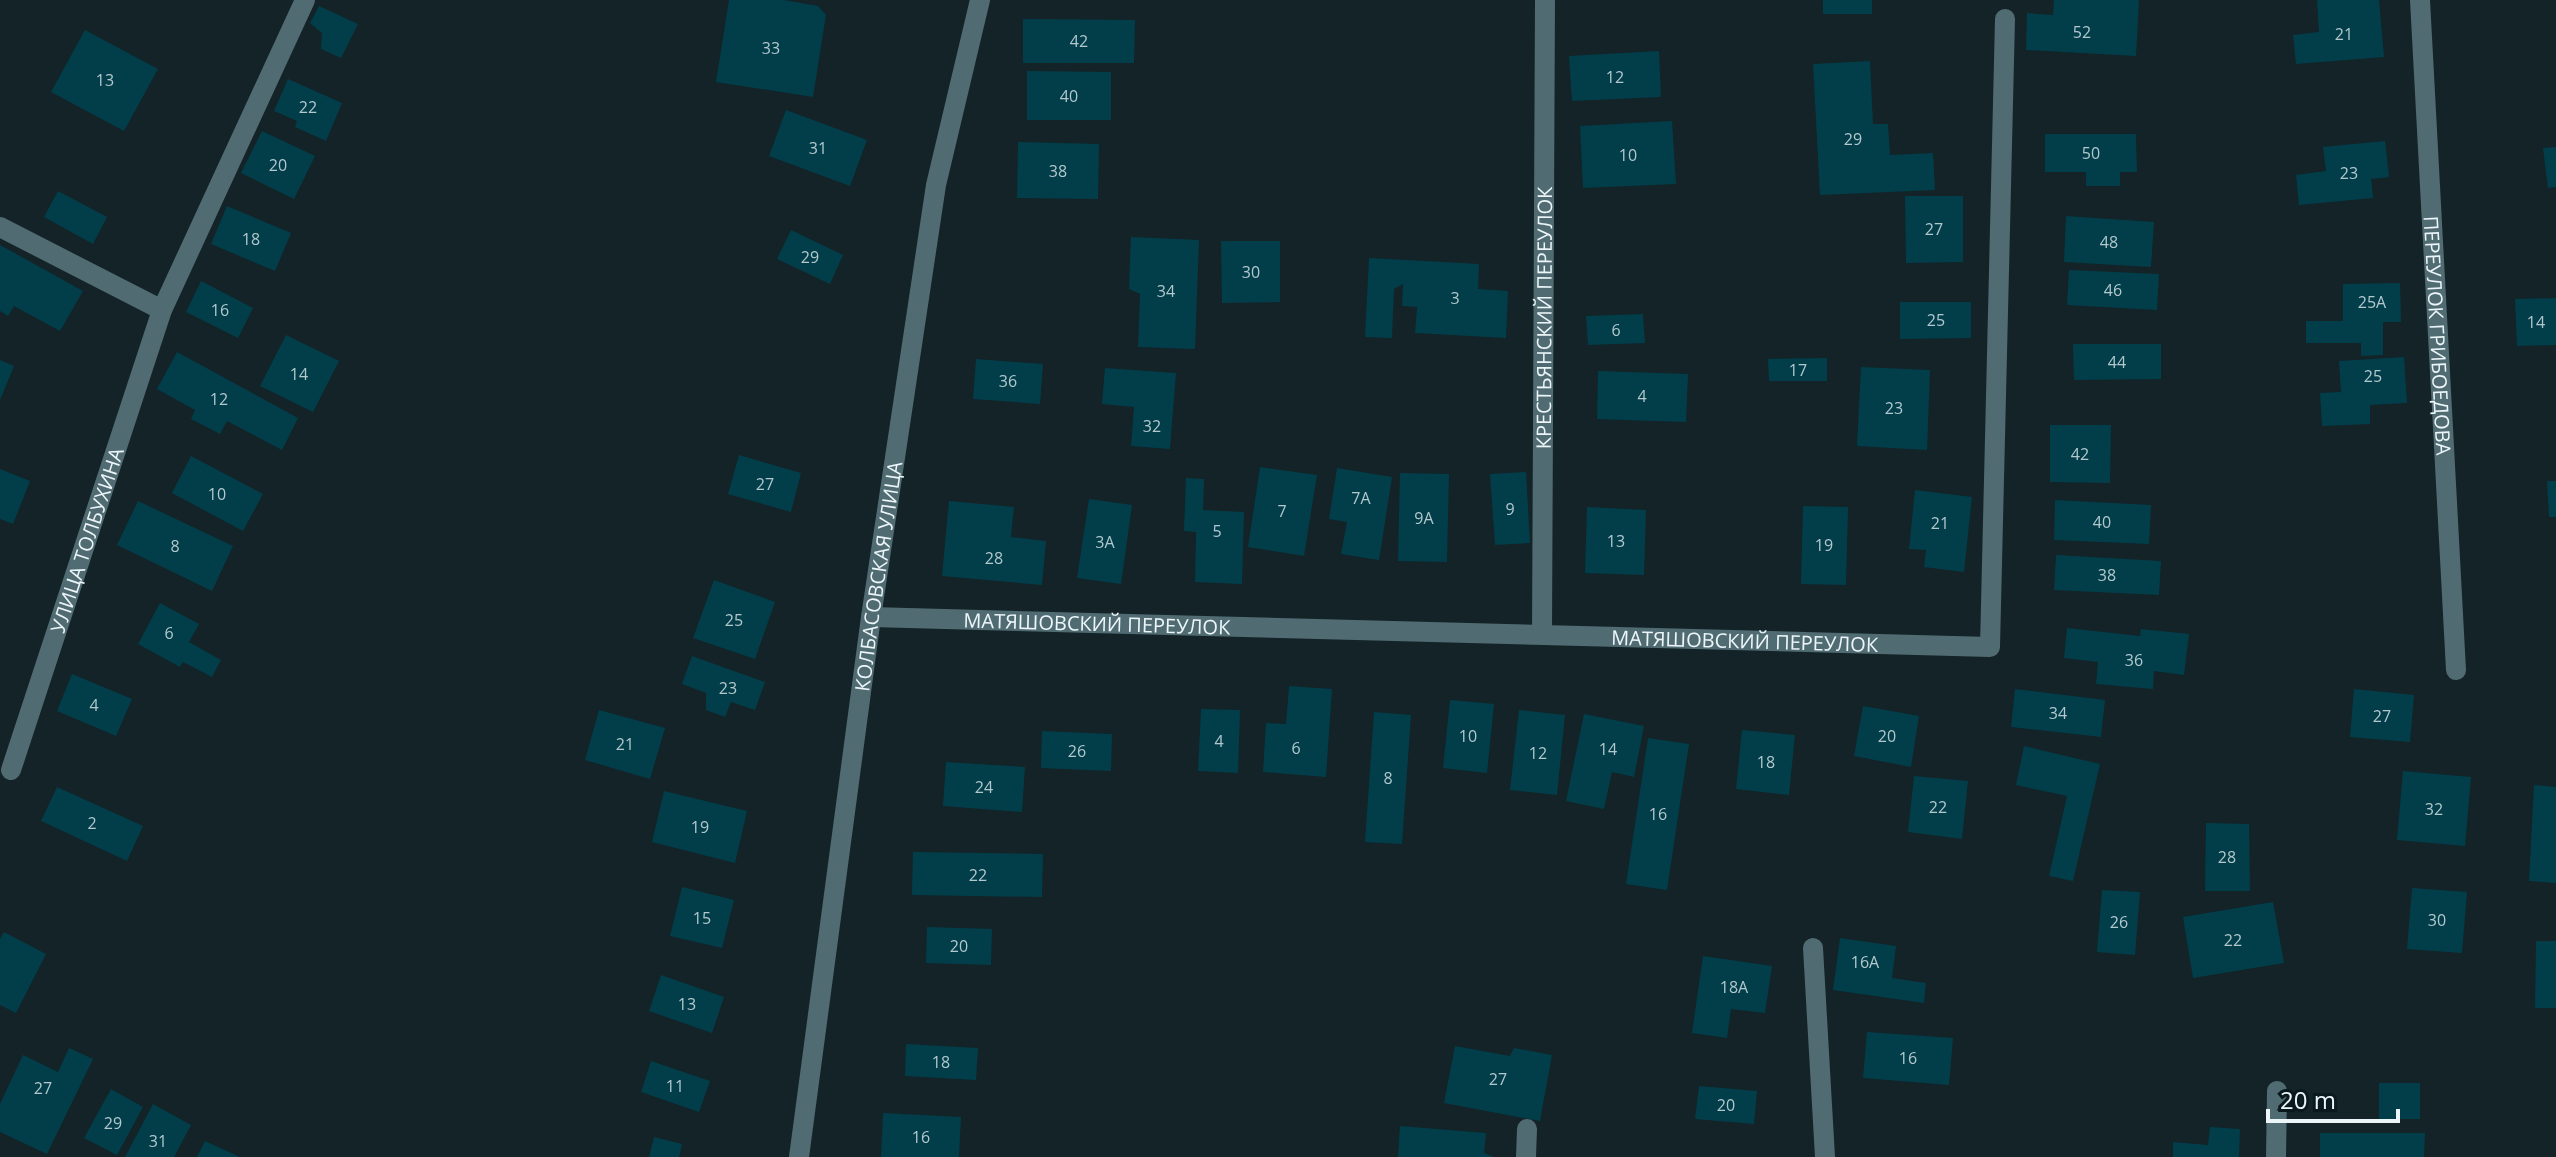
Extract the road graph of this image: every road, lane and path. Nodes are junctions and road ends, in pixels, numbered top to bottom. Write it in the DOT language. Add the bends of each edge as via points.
graph roads {
  1 [pos="305,0"];
  2 [pos="980,0"];
  3 [pos="1545,0"];
  4 [pos="2420,0"];
  5 [pos="2005,19"];
  6 [pos="0,227"];
  7 [pos="162,310"];
  8 [pos="871,617"];
  9 [pos="1542,634"];
  10 [pos="2456,670"];
  11 [pos="11,770"];
  12 [pos="1813,948"];
  13 [pos="2277,1091"];
  14 [pos="1527,1129"];
  15 [pos="799,1157"];
  16 [pos="1526,1157"];
  17 [pos="1825,1157"];
  18 [pos="2276,1157"];
  1 -- 7 [label="street, УЛИЦА ТОЛБУХИНА"];
  2 -- 8 [label="street, КОЛБАСОВСКАЯ УЛИЦА" via="936,185"];
  3 -- 9 [label="street, КРЕСТЬЯНСКИЙ ПЕРЕУЛОК"];
  4 -- 10 [label="street, ПЕРЕУЛОК ГРИБОЕДОВА"];
  5 -- 9 [label="street, МАТЯШОВСКИЙ ПЕРЕУЛОК" via="1990,647"];
  6 -- 7 [label="street"];
  7 -- 11 [label="street, УЛИЦА ТОЛБУХИНА"];
  8 -- 9 [label="street, МАТЯШОВСКИЙ ПЕРЕУЛОК"];
  8 -- 15 [label="street, КОЛБАСОВСКАЯ УЛИЦА"];
  12 -- 17 [label="street"];
  13 -- 18 [label="street"];
  14 -- 16 [label="street"];
}
